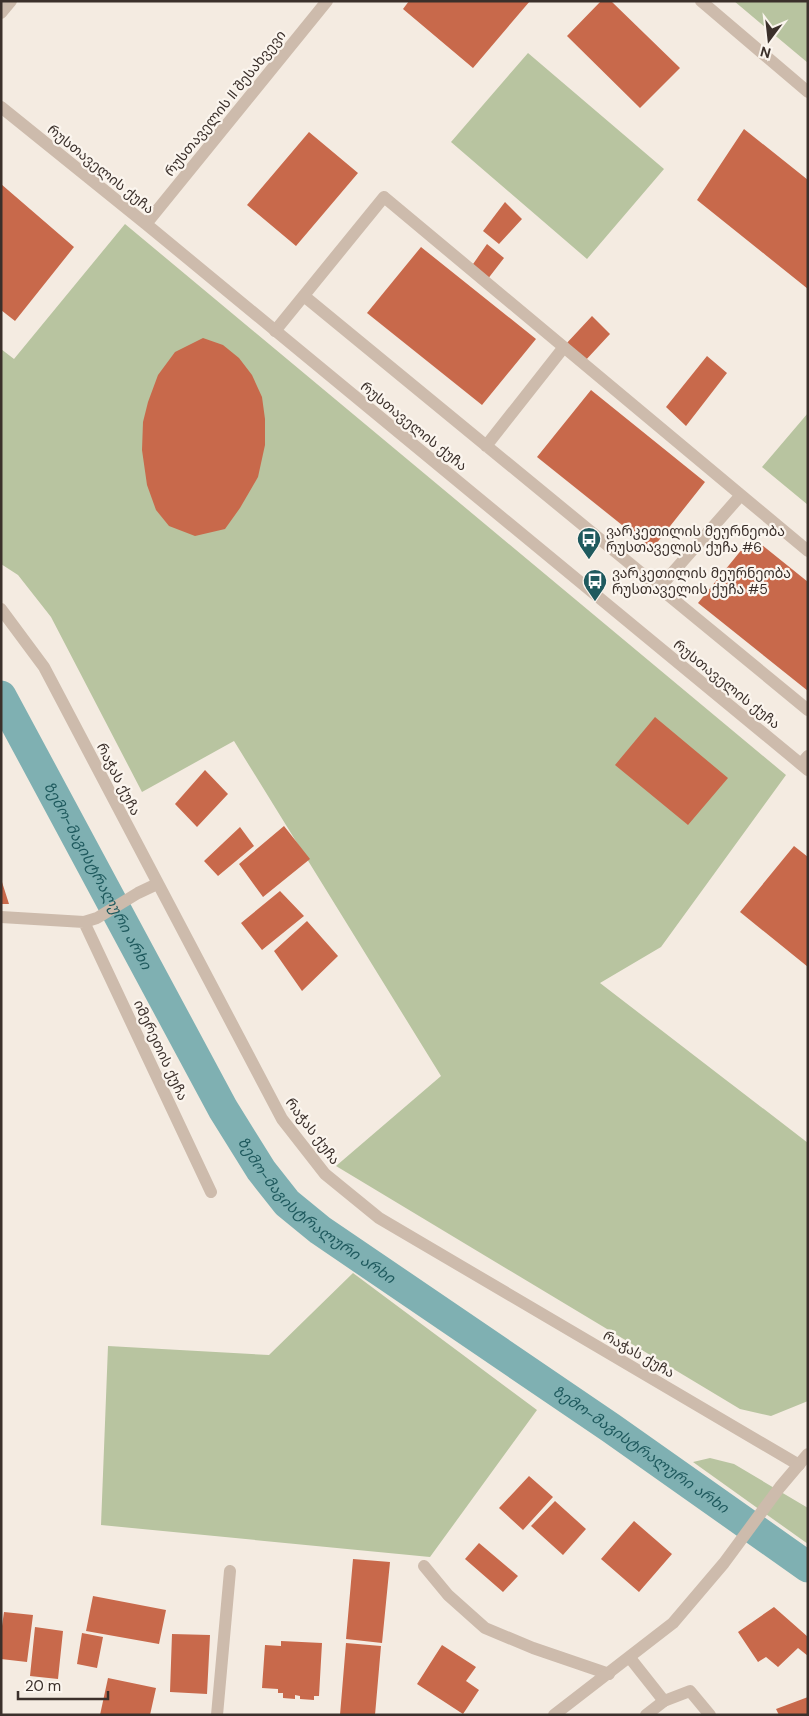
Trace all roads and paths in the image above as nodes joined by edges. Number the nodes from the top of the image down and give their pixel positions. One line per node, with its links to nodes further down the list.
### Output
1 (11, 1): 4 (street)
2 (327, 1): 7 (street, რუსთაველის II შესახვევი)
3 (701, 1): 5 (street)
4 (1, 13)
5 (808, 92)
6 (1, 107): 7 (street, რუსთაველის ქუჩა)
7 (146, 224): 9 (street, რუსთაველის ქუჩა)
8 (304, 296): 9 (street); 10 (street); 11 (street)
9 (275, 331): 17 (street, რუსთაველის ქუჩა)
10 (564, 347): 11 (street); 12 (street)
11 (486, 446): 14 (street)
12 (741, 495): 13 (street); 14 (street)
13 (808, 551)
14 (659, 588): 16 (street)
15 (1, 609): 18 (street, რაჭას ქუჩა)
16 (808, 710)
17 (805, 763)
18 (157, 884): 20 (street); 23 (street, რაჭას ქუჩა)
19 (1, 917): 20 (street)
20 (84, 922): 21 (street, იმერეთის ქუჩა)
21 (211, 1192)
22 (808, 1454): 23 (street)
23 (803, 1469): 26 (street)
24 (424, 1566): 27 (street)
25 (230, 1571): 29 (street)
26 (630, 1658): 27 (street); 28 (street)
27 (609, 1674): 30 (street)
28 (664, 1701): 31 (street); 32 (street)
29 (217, 1715)
30 (554, 1715)
31 (646, 1715)
32 (710, 1715)

